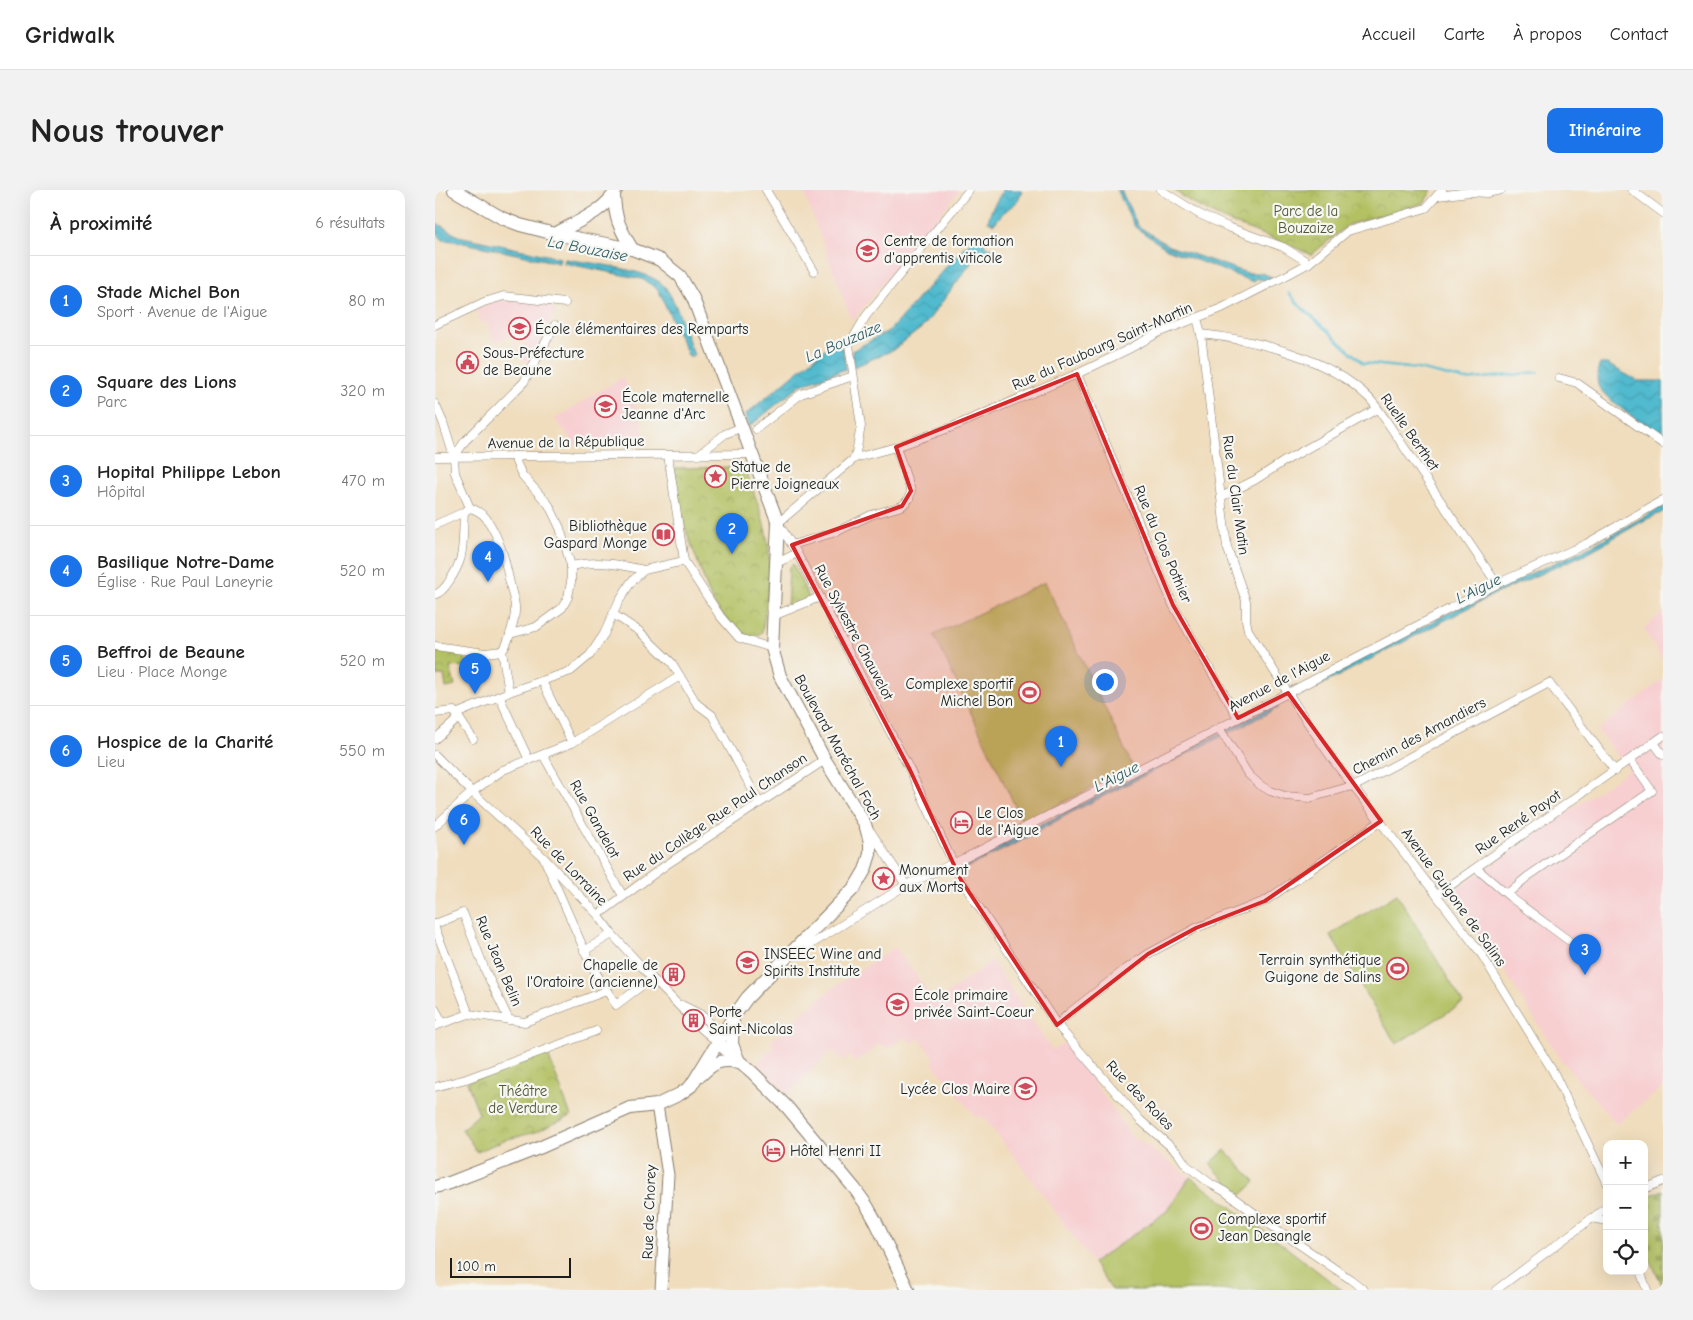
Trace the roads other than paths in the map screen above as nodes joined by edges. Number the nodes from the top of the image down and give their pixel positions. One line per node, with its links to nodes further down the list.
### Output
1 (454, 190): 10 (main road, Boulevard Maréchal Foch)
2 (767, 190): 13 (street)
3 (969, 190): 20 (street)
4 (1161, 190): 12 (street)
5 (1501, 190): 8 (street)
6 (1633, 190): 9 (street)
7 (615, 193): 10 (main road); 11 (main road)
8 (1440, 193): 12 (street, Rue du Faubourg Saint-Martin)
9 (1663, 213)
10 (555, 234): 11 (main road, Boulevard Maréchal Foch)
11 (632, 249): 24 (main road, Boulevard Maréchal Foch)
12 (1309, 263): 15 (street, Rue du Faubourg Saint-Martin)
13 (814, 272)
14 (565, 302): 16 (street)
15 (1197, 318): 18 (street, Rue du Clair Matin); 19 (street, Rue du Faubourg Saint-Martin)
16 (435, 325)
17 (555, 325): 31 (street)
18 (1201, 334): 23 (street, Ruelle Berthet); 35 (street, Rue du Clair Matin)
19 (1077, 374): 27 (street, Rue du Faubourg Saint-Martin); 62 (street, Rue du Clos Pothier)
20 (853, 376): 25 (street); 34 (street)
21 (1559, 378): 26 (street)
22 (435, 404): 31 (street)
23 (1377, 409): 35 (street); 46 (street, Ruelle Berthet)
24 (741, 428): 29 (main road, Boulevard Maréchal Foch); 30 (street)
25 (756, 429)
26 (1663, 444)
27 (896, 446): 34 (street, Rue du Faubourg Saint-Martin); 40 (street)
28 (668, 454): 30 (street, Avenue de la République); 32 (street, Avenue de la République); 42 (street)
29 (752, 454): 30 (street, Avenue de la République); 38 (main road, Boulevard Maréchal Foch)
30 (698, 455)
31 (454, 456): 32 (street, Avenue de la République); 33 (street, Avenue de la République); 37 (street)
32 (515, 456): 44 (street)
33 (435, 457)
34 (855, 458): 38 (street, Rue du Faubourg Saint-Martin)
35 (1221, 496): 59 (street, Rue du Clair Matin)
36 (1663, 500): 46 (street, Avenue de l'Aigue)
37 (467, 510): 39 (street); 47 (street); 51 (street)
38 (778, 523): 40 (street, Rue Sylvestre Chauvelot); 43 (main road, Boulevard Maréchal Foch)
39 (435, 525)
40 (792, 545): 41 (street, Rue Sylvestre Chauvelot)
41 (797, 552): 43 (street); 48 (street, Rue Sylvestre Chauvelot)
42 (685, 561): 45 (street); 53 (street)
43 (777, 563): 50 (main road, Boulevard Maréchal Foch)
44 (571, 566): 45 (street); 51 (street)
45 (644, 570): 49 (street)
46 (1497, 584): 59 (street, Avenue de l'Aigue)
47 (435, 594)
48 (820, 598): 50 (street); 85 (street, Rue Sylvestre Chauvelot)
49 (613, 614): 55 (street); 56 (street)
50 (773, 616): 53 (main road, Boulevard Maréchal Foch)
51 (510, 634): 54 (street)
52 (435, 646): 54 (street)
53 (772, 648): 73 (main road, Boulevard Maréchal Foch)
54 (501, 651): 57 (street)
55 (680, 676): 67 (street); 78 (street)
56 (542, 681): 57 (street); 67 (street)
57 (509, 692): 58 (street)
58 (499, 696): 61 (street); 72 (street)
59 (1291, 697): 62 (street, Avenue de l'Aigue); 76 (street, Avenue Guigone de Salins)
60 (435, 713): 61 (street)
61 (458, 716): 65 (street); 66 (street)
62 (1238, 718): 63 (street, Avenue de l'Aigue)
63 (1221, 732): 76 (street, Chemin des Amandiers); 85 (street, Avenue de l'Aigue)
64 (1663, 736): 68 (street, Rue René Payot)
65 (435, 739)
66 (473, 740)
67 (572, 743): 70 (street)
68 (1654, 743): 71 (street); 74 (street, Rue René Payot)
69 (435, 755): 77 (street, Rue de Lorraine)
70 (543, 755): 72 (street); 90 (street, Rue Gandelot)
71 (1663, 755)
72 (529, 760): 77 (street)
73 (825, 760): 78 (street, Rue du Collège Rue Paul Chanson); 80 (main road, Boulevard Maréchal Foch)
74 (1631, 760): 75 (street, Rue René Payot); 88 (street)
75 (1615, 771): 76 (street, Chemin des Amandiers); 86 (street, Rue René Payot)
76 (1354, 786): 79 (street, Avenue Guigone de Salins)
77 (472, 792): 81 (street); 84 (street, Rue de Lorraine)
78 (759, 802): 90 (street, Rue du Collège Rue Paul Chanson)
79 (1381, 821): 89 (street, Avenue Guigone de Salins); 105 (street)
80 (865, 824): 82 (street); 83 (main road, Boulevard Maréchal Foch)
81 (435, 826)
82 (885, 853): 83 (street); 87 (street)
83 (870, 854): 95 (main road, Boulevard Maréchal Foch)
84 (543, 857): 91 (street, Rue de Lorraine); 96 (street)
85 (953, 863): 87 (street, Avenue de l'Aigue); 105 (street, Rue des Roles)
86 (1476, 868): 88 (street); 89 (street, Rue René Payot)
87 (906, 885): 95 (street, Avenue de l'Aigue)
88 (1507, 894): 94 (street)
89 (1437, 895): 113 (street, Avenue Guigone de Salins)
90 (623, 896): 91 (street, Rue du Collège Rue Paul Chanson)
91 (598, 916): 93 (street, Rue de Lorraine)
92 (435, 928): 101 (street); 103 (street, Rue Jean Belin)
93 (612, 934): 96 (street); 97 (street, Rue de Lorraine)
94 (1568, 940)
95 (794, 949): 102 (main road, Boulevard Maréchal Foch)
96 (584, 951): 98 (street)
97 (652, 978): 98 (street); 99 (street, Rue de Lorraine)
98 (606, 991): 103 (street)
99 (676, 1003): 107 (street, Rue de Lorraine); 107 (street, Rue de Lorraine)
100 (435, 1009): 104 (street)
101 (469, 1014): 103 (street); 104 (street)
102 (734, 1016): 107 (main road, Boulevard Maréchal Foch); 108 (main road)
103 (509, 1020)
104 (439, 1024)
105 (1057, 1025): 123 (street, Rue des Roles)
106 (596, 1031): 111 (street)
107 (720, 1038): 108 (main road); 109 (main road); 110 (main road, Boulevard Maréchal Foch)
108 (732, 1044): 109 (main road)
109 (739, 1062): 110 (main road); 122 (main road)
110 (691, 1086): 112 (main road)
111 (435, 1087)
112 (657, 1105): 115 (main road); 121 (street, Rue de Chorey)
113 (1603, 1176)
114 (1663, 1181): 116 (street)
115 (435, 1186)
116 (1648, 1187)
117 (1603, 1210): 118 (street)
118 (1591, 1218): 119 (street); 124 (street)
119 (1603, 1220)
120 (1641, 1275): 125 (street)
121 (661, 1290)
122 (908, 1290)
123 (1364, 1290)
124 (1496, 1290)
125 (1647, 1290)

